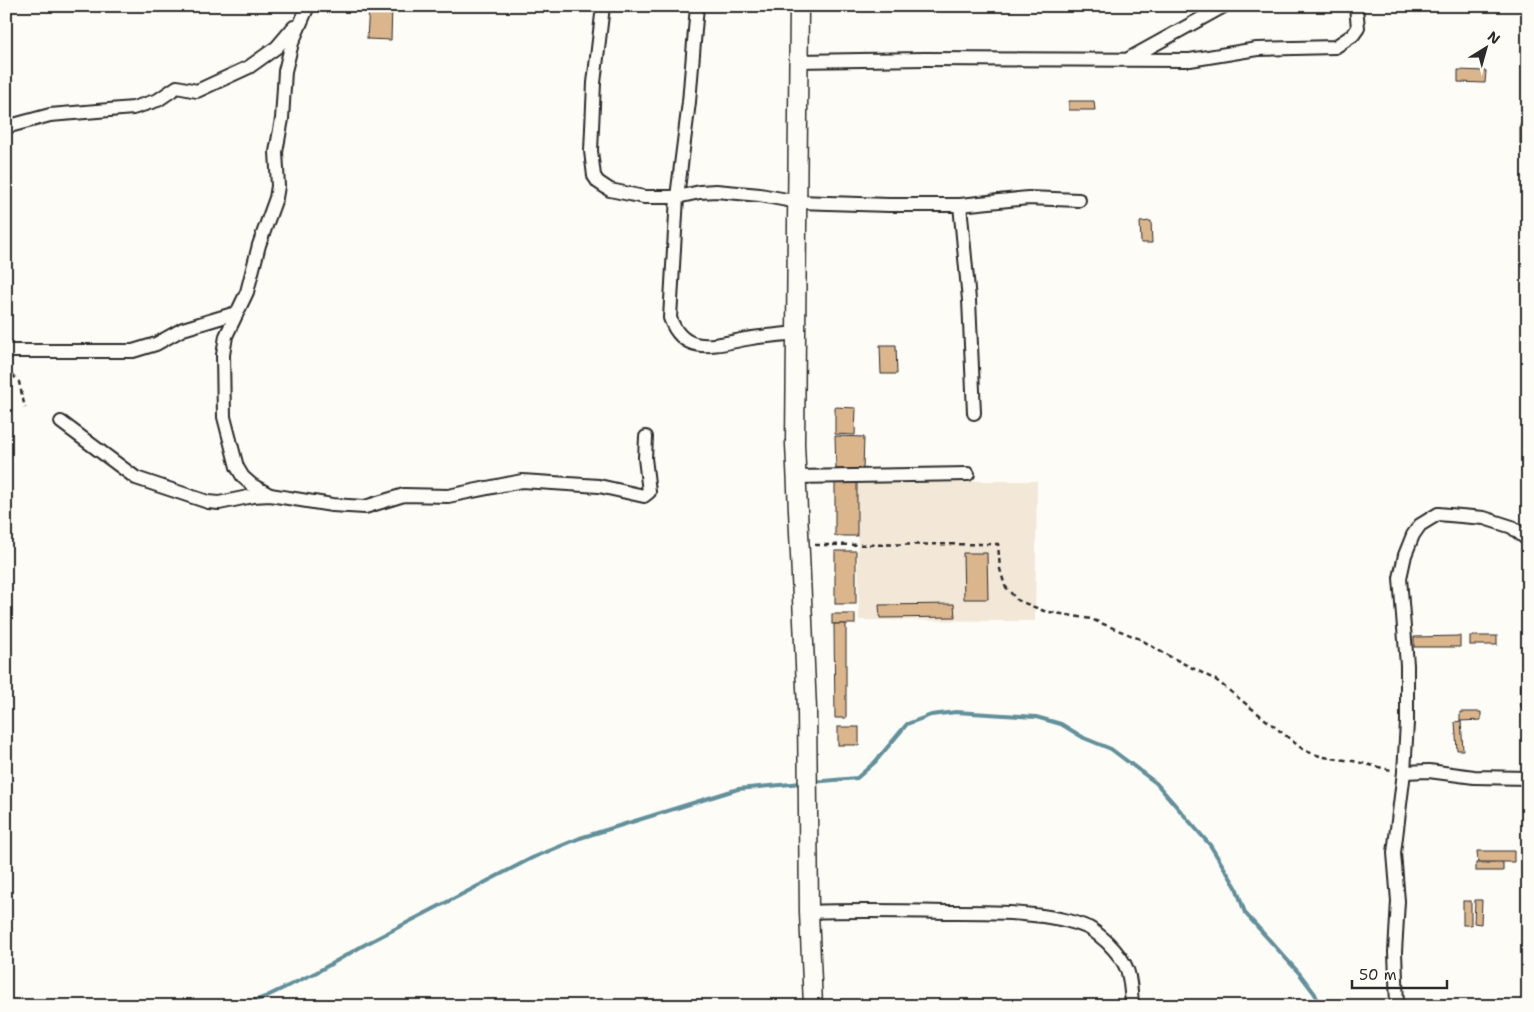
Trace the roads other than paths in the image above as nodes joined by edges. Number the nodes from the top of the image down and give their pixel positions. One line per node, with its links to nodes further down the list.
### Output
1 (603, 6): 10 (street)
2 (697, 6): 10 (street)
3 (799, 6): 8 (main road)
4 (1224, 6): 7 (street)
5 (1356, 6): 7 (street)
6 (305, 12): 9 (street); 14 (street)
7 (1130, 58): 8 (street)
8 (798, 62): 12 (main road)
9 (6, 127)
10 (677, 197): 12 (street); 15 (street)
11 (1079, 200): 13 (street)
12 (798, 202): 13 (street); 15 (main road)
13 (960, 205): 17 (street)
14 (236, 312): 16 (street); 22 (street)
15 (796, 333): 21 (main road)
16 (6, 352)
17 (974, 413)
18 (61, 422): 22 (street)
19 (646, 437): 22 (street)
20 (968, 474): 21 (street)
21 (796, 478): 28 (main road)
22 (270, 495)
23 (1528, 540): 26 (street)
24 (1528, 687): 25 (street)
25 (1528, 704)
26 (1404, 772): 27 (street); 31 (street)
27 (1528, 778)
28 (809, 912): 29 (main road); 30 (street)
29 (813, 1006)
30 (1132, 1006)
31 (1397, 1006)

